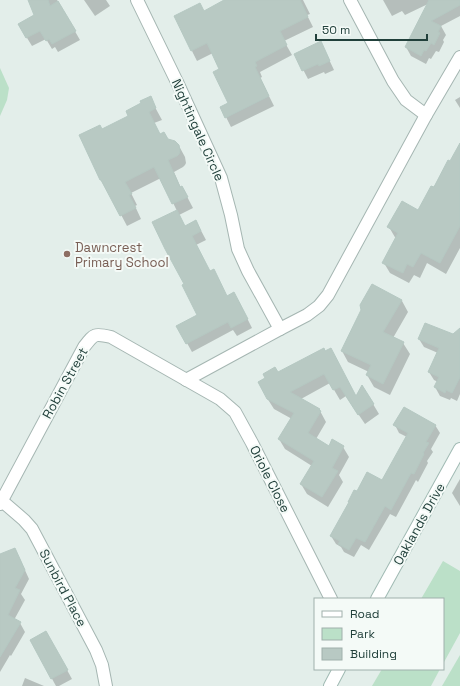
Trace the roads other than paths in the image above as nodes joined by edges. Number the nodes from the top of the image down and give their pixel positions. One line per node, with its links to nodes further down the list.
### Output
1 (137, 0): 5 (street, Nightingale Circle)
2 (350, 0): 4 (street)
3 (460, 57): 4 (street)
4 (426, 115): 5 (street)
5 (280, 329): 6 (street)
6 (186, 380): 8 (street, Robin Street); 9 (street, Oriole Close)
7 (460, 449): 10 (street, Oaklands Drive)
8 (1, 502): 12 (street, Sunbird Place)
9 (330, 598)
10 (378, 598)
11 (338, 670): 13 (street)
12 (106, 686)
13 (330, 686)

